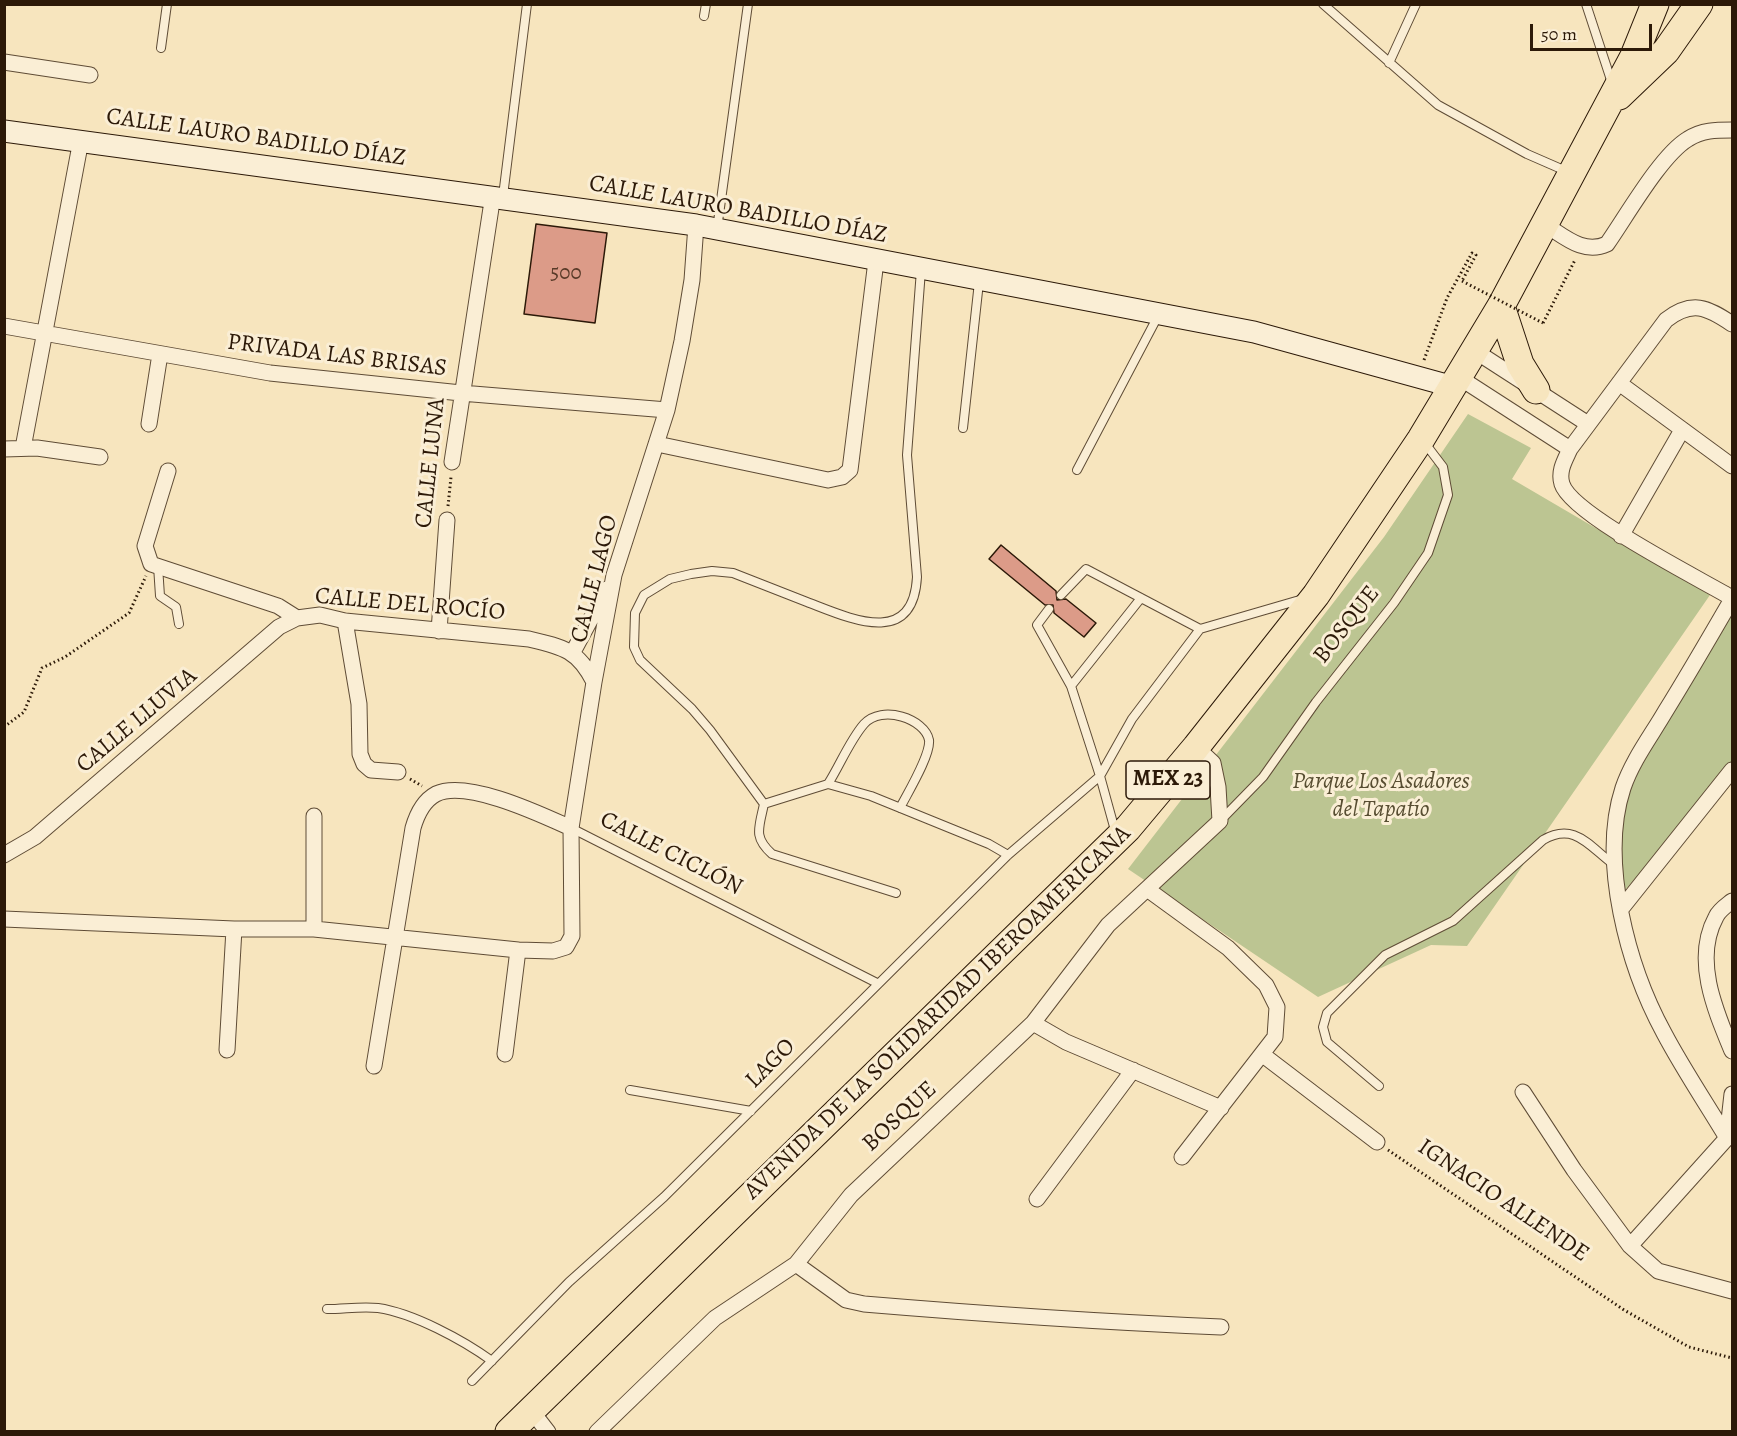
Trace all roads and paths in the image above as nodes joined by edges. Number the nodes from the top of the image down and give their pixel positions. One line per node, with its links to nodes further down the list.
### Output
1 (167, 4): 11 (lane)
2 (527, 4): 20 (lane)
3 (706, 4): 10 (lane)
4 (748, 4): 22 (lane)
5 (1323, 4): 13 (lane)
6 (1416, 4): 13 (lane)
7 (1586, 4): 15 (lane)
8 (1655, 4): 15 (highway, AVENIDA DE LA SOLIDARIDAD IBEROAMERICANA / MEX 23)
9 (1699, 4): 15 (highway)
10 (704, 16)
11 (161, 48)
12 (4, 62): 14 (street)
13 (1389, 63): 19 (lane)
14 (90, 75)
15 (1612, 98): 19 (highway, AVENIDA DE LA SOLIDARIDAD IBEROAMERICANA / MEX 23)
16 (1732, 130): 21 (street)
17 (4, 131): 18 (street, CALLE LAURO BADILLO DÍAZ)
18 (81, 141): 20 (street, CALLE LAURO BADILLO DÍAZ); 31 (street)
19 (1571, 172): 21 (highway, AVENIDA DE LA SOLIDARIDAD IBEROAMERICANA / MEX 23)
20 (498, 196): 22 (street, CALLE LAURO BADILLO DÍAZ); 38 (street, CALLE LUNA)
21 (1544, 224): 27 (highway, AVENIDA DE LA SOLIDARIDAD IBEROAMERICANA / MEX 23)
22 (706, 227): 23 (street, CALLE LAURO BADILLO DÍAZ); 39 (street, CALLE LAGO)
23 (876, 261): 24 (street, CALLE LAURO BADILLO DÍAZ); 45 (street)
24 (921, 269): 26 (street, CALLE LAURO BADILLO DÍAZ); 78 (lane)
25 (1568, 272): 34 (path, bridge)
26 (979, 281): 28 (street, CALLE LAURO BADILLO DÍAZ); 42 (lane)
27 (1501, 306): 32 (highway, AVENIDA DE LA SOLIDARIDAD IBEROAMERICANA / MEX 23); 37 (highway)
28 (1159, 314): 34 (street, CALLE LAURO BADILLO DÍAZ); 52 (lane)
29 (1732, 324): 36 (street)
30 (4, 326): 31 (street, PRIVADA LAS BRISAS)
31 (45, 332): 33 (street, PRIVADA LAS BRISAS); 46 (street)
32 (1476, 351): 35 (highway, AVENIDA DE LA SOLIDARIDAD IBEROAMERICANA / MEX 23); 37 (street)
33 (160, 354): 38 (street, PRIVADA LAS BRISAS); 40 (street)
34 (1419, 376): 35 (street, CALLE LAURO BADILLO DÍAZ)
35 (1457, 382): 44 (highway, AVENIDA DE LA SOLIDARIDAD IBEROAMERICANA / MEX 23); 48 (street)
36 (1619, 383): 41 (street); 43 (street)
37 (1536, 390): 41 (street)
38 (461, 393): 39 (street, PRIVADA LAS BRISAS); 50 (street, CALLE LUNA)
39 (666, 410): 45 (street, CALLE LAGO)
40 (149, 424)
41 (1588, 424): 48 (street)
42 (963, 428)
43 (1683, 430): 51 (street); 55 (street)
44 (1421, 439): 59 (highway, AVENIDA DE LA SOLIDARIDAD IBEROAMERICANA / MEX 23); 81 (lane, BOSQUE)
45 (657, 444): 57 (street, CALLE LAGO)
46 (23, 448): 47 (street); 49 (street)
47 (4, 449)
48 (1570, 449): 55 (street)
49 (100, 457)
50 (452, 462): 54 (path, CALLE LUNA)
51 (1732, 466)
52 (1077, 470)
53 (168, 471): 56 (street)
54 (447, 520): 67 (street, CALLE LUNA)
55 (1621, 536): 61 (street)
56 (153, 561): 63 (street, CALLE DEL ROCÍO); 65 (lane); 71 (path)
57 (614, 575): 68 (street); 69 (street, CALLE LAGO)
58 (1061, 595): 60 (lane)
59 (1316, 595): 66 (lane); 72 (highway, AVENIDA DE LA SOLIDARIDAD IBEROAMERICANA / MEX 23)
60 (1141, 598): 66 (lane); 70 (lane)
61 (1732, 599): 86 (street)
62 (1049, 609): 70 (lane)
63 (297, 618): 64 (street, CALLE DEL ROCÍO); 84 (street, CALLE LLUVIA)
64 (345, 621): 67 (street, CALLE DEL ROCÍO); 74 (street)
65 (179, 624)
66 (1200, 629): 75 (lane)
67 (439, 631): 68 (street, CALLE DEL ROCÍO)
68 (573, 652): 69 (street)
69 (594, 682): 82 (street, CALLE LAGO)
70 (1071, 686): 75 (lane)
71 (4, 727)
72 (1196, 747): 81 (street); 83 (highway, AVENIDA DE LA SOLIDARIDAD IBEROAMERICANA / MEX 23)
73 (1732, 770): 90 (street)
74 (398, 772): 77 (path)
75 (1100, 776): 83 (lane); 85 (lane, LAGO)
76 (828, 783): 78 (lane); 79 (lane); 79 (lane)
77 (437, 794): 82 (street, CALLE CICLÓN); 94 (street)
78 (764, 804): 88 (lane)
79 (900, 808): 85 (lane)
80 (314, 816): 93 (street)
81 (1220, 821): 87 (street, BOSQUE)
82 (571, 828): 95 (street, CALLE LAGO); 96 (lane, CALLE CICLÓN)
83 (1117, 838): 122 (highway, AVENIDA DE LA SOLIDARIDAD IBEROAMERICANA / MEX 23)
84 (4, 855)
85 (1008, 855): 96 (lane, LAGO)
86 (1613, 864): 90 (street); 104 (lane)
87 (1147, 889): 97 (street, BOSQUE); 101 (street)
88 (896, 893)
89 (1732, 901): 99 (street)
90 (1621, 909): 110 (street)
91 (4, 919): 92 (street)
92 (234, 929): 93 (street); 98 (street)
93 (314, 929): 94 (street)
94 (394, 938): 95 (street); 102 (street)
95 (518, 950): 100 (street)
96 (877, 983): 109 (lane, LAGO)
97 (1033, 1023): 103 (street); 115 (street, BOSQUE)
98 (227, 1050)
99 (1732, 1051)
100 (505, 1054)
101 (1263, 1054): 108 (street); 111 (street)
102 (374, 1066)
103 (1133, 1070): 108 (street); 113 (street)
104 (1379, 1086)
105 (630, 1090): 109 (lane)
106 (1523, 1092): 114 (street)
107 (1732, 1094): 110 (street)
108 (1221, 1108): 112 (street)
109 (751, 1111): 120 (lane, LAGO)
110 (1730, 1139): 114 (street)
111 (1377, 1142): 119 (path, IGNACIO ALLENDE)
112 (1182, 1157)
113 (1037, 1199)
114 (1630, 1246): 116 (street)
115 (796, 1264): 118 (street); 124 (street, BOSQUE)
116 (1732, 1291)
117 (327, 1309): 120 (lane)
118 (1221, 1327)
119 (1732, 1358)
120 (492, 1360): 121 (lane, LAGO)
121 (472, 1381)
122 (517, 1424): 123 (street)
123 (548, 1431)
124 (597, 1431)

